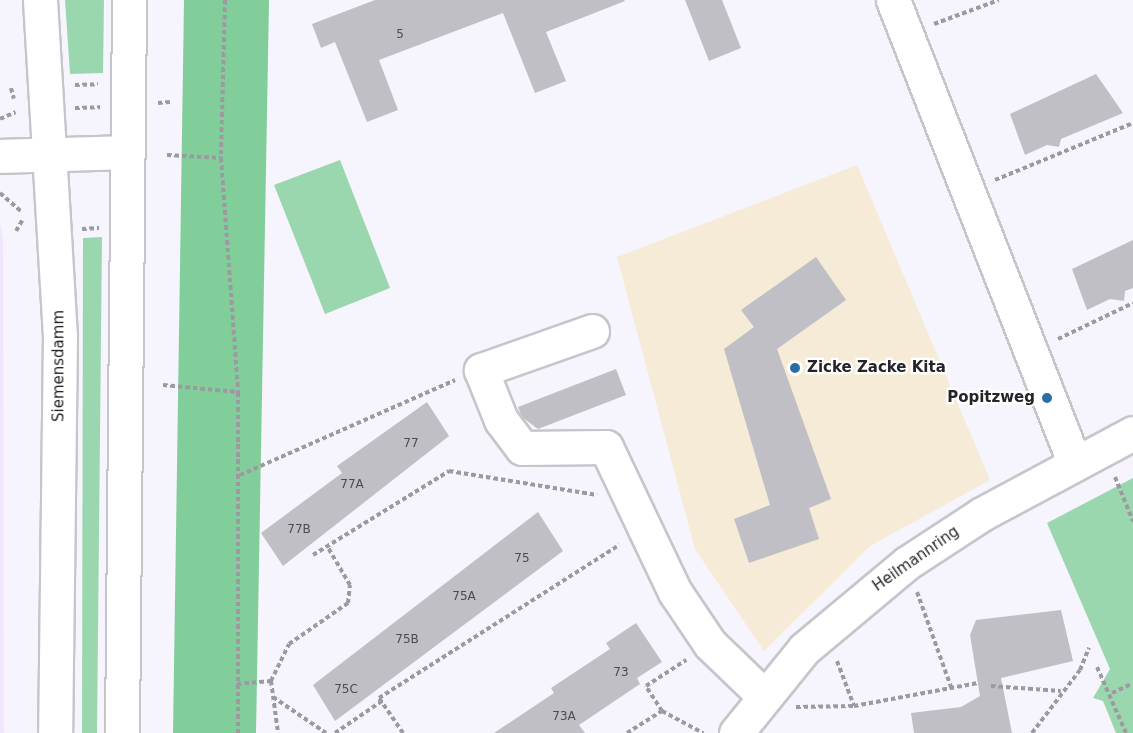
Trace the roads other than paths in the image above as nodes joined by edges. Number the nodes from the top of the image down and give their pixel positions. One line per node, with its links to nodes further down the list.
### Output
1 (40, 0): 4 (main road, Siemensdamm)
2 (129, 0): 5 (main road)
3 (893, 0): 9 (main road)
4 (51, 152): 5 (main road); 6 (main road); 11 (main road, Siemensdamm)
5 (128, 152): 12 (main road)
6 (0, 156)
7 (592, 331): 10 (main road)
8 (1133, 433): 9 (main road, Heilmannring)
9 (1075, 464): 10 (main road, Heilmannring)
10 (764, 696): 13 (main road, Heilmannring)
11 (55, 733)
12 (122, 733)
13 (736, 733)

